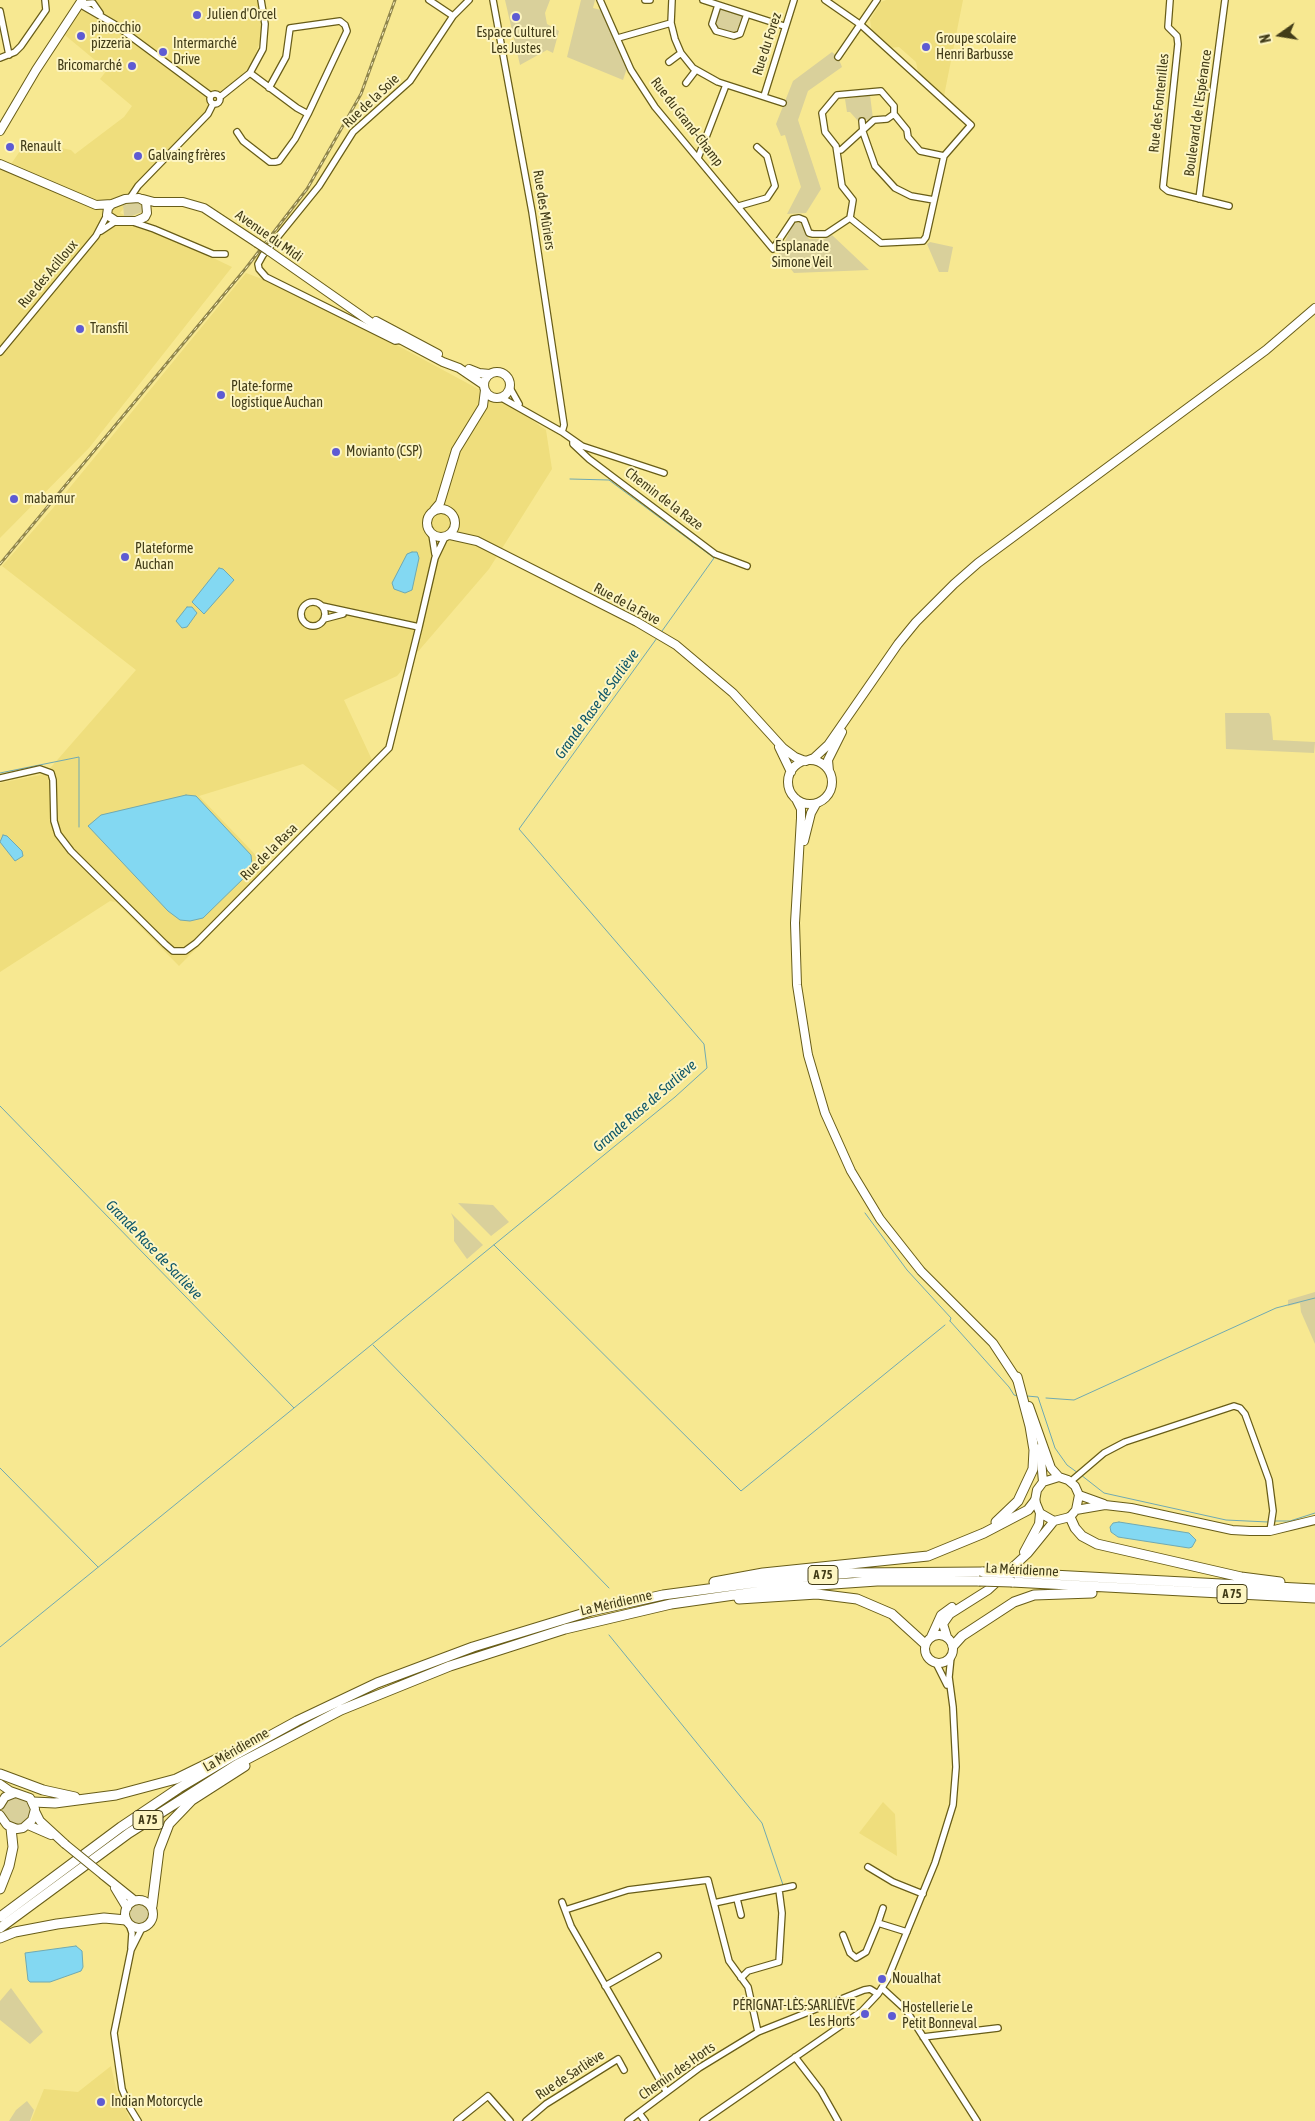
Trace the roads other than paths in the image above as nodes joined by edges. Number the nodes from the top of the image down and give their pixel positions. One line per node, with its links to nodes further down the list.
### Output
1 (45, 0): 27 (street)
2 (261, 0): 32 (street)
3 (429, 0): 21 (street)
4 (469, 0): 21 (street, Rue de la Soie)
5 (493, 0): 81 (street, Rue des Mûriers)
6 (600, 0): 25 (street, Rue du Grand-Champ)
7 (645, 0): 8 (street)
8 (650, 0)
9 (672, 0): 22 (street)
10 (703, 0): 17 (street)
11 (794, 0): 23 (street, Rue du Forez)
12 (826, 0): 24 (street)
13 (877, 0): 24 (street)
14 (1170, 0): 55 (street, Rue des Fontenilles)
15 (1225, 0): 55 (street, Boulevard de l'Espérance)
16 (85, 2): 20 (street); 20 (street); 44 (main road)
17 (718, 5): 19 (street); 19 (street)
18 (0, 11): 27 (street)
19 (747, 14): 23 (street)
20 (101, 15): 36 (street)
21 (453, 16): 72 (street, Rue de la Soie)
22 (671, 23): 25 (street); 26 (street)
23 (784, 26): 37 (street, Rue du Forez)
24 (861, 26): 28 (street); 49 (street)
25 (618, 38): 50 (street, Rue du Grand-Champ)
26 (682, 53): 30 (street); 31 (street)
27 (9, 55): 29 (street)
28 (838, 57)
29 (0, 58)
30 (669, 62)
31 (696, 70): 33 (street); 34 (street)
32 (250, 73): 35 (street); 38 (street)
33 (686, 84)
34 (726, 85): 37 (street); 50 (street)
35 (269, 88): 41 (street); 41 (street)
36 (211, 96): 38 (street); 40 (street)
37 (764, 96): 39 (street)
38 (220, 97): 40 (street)
39 (783, 103)
40 (213, 104): 52 (street)
41 (308, 114): 45 (street)
42 (894, 114): 46 (street); 48 (street); 49 (street)
43 (862, 121): 46 (street)
44 (0, 131)
45 (237, 132)
46 (863, 132): 48 (street); 56 (street)
47 (758, 146): 60 (street)
48 (836, 150): 64 (street)
49 (944, 156): 56 (street)
50 (698, 158): 60 (street, Rue du Grand-Champ)
51 (0, 164): 59 (main road)
52 (142, 183): 53 (street); 54 (street)
53 (130, 198): 54 (main road, Avenue du Midi); 58 (main road)
54 (144, 199): 57 (main road, Avenue du Midi); 62 (main road)
55 (1199, 199): 61 (street)
56 (934, 200): 64 (street)
57 (169, 202): 62 (main road); 70 (main road, Avenue du Midi, bridge)
58 (112, 204): 59 (main road); 63 (main road)
59 (96, 205): 63 (main road)
60 (739, 206): 64 (street, Rue du Grand-Champ)
61 (1229, 206)
62 (146, 214): 66 (main road); 67 (street)
63 (107, 216): 65 (main road); 68 (street, Rue des Acilloux)
64 (850, 218)
65 (116, 221): 66 (main road); 68 (street, Rue des Acilloux)
66 (131, 222): 67 (street)
67 (154, 228): 69 (street)
68 (96, 236): 73 (street, Rue des Acilloux)
69 (226, 254)
70 (350, 307): 72 (main road, Avenue du Midi); 74 (main road, Avenue du Midi)
71 (1315, 308): 98 (main road)
72 (400, 340): 74 (street); 76 (main road, Avenue du Midi)
73 (0, 352)
74 (438, 354): 75 (main road, Avenue du Midi)
75 (490, 374): 76 (main road); 77 (main road)
76 (485, 387): 78 (main road); 80 (main road)
77 (510, 388): 78 (main road); 79 (street)
78 (499, 397): 79 (street); 80 (main road)
79 (523, 410): 81 (street)
80 (473, 422): 84 (main road)
81 (562, 432): 82 (street)
82 (573, 441): 83 (street); 92 (street, Chemin de la Raze)
83 (664, 473)
84 (446, 481): 85 (main road); 86 (main road)
85 (434, 510): 86 (main road); 88 (main road)
86 (448, 510): 87 (main road)
87 (456, 524): 89 (main road); 90 (main road, Rue de la Fave)
88 (432, 535): 89 (main road); 91 (street)
89 (448, 536): 90 (main road, Rue de la Fave); 91 (street)
90 (477, 542): 97 (main road, Rue de la Fave)
91 (435, 558): 96 (street)
92 (747, 566)
93 (322, 606): 94 (street); 95 (street); 95 (street)
94 (350, 613): 95 (street); 96 (street)
95 (324, 619)
96 (419, 627): 102 (street, Rue de la Rasa)
97 (750, 710): 99 (main road, Rue de la Fave); 101 (main road, Rue de la Fave)
98 (850, 714): 99 (main road); 100 (main road)
99 (806, 761): 100 (main road); 101 (main road)
100 (829, 771): 104 (main road)
101 (791, 772): 103 (main road)
102 (0, 778)
103 (796, 799): 104 (main road); 105 (main road)
104 (816, 804): 105 (main road)
105 (799, 873): 106 (main road)
106 (1017, 1378): 107 (main road); 119 (highway)
107 (1039, 1437): 108 (main road); 109 (main road)
108 (1059, 1477): 109 (main road); 110 (main road)
109 (1043, 1482): 112 (main road)
110 (1070, 1482): 111 (main road); 118 (street)
111 (1079, 1495): 113 (main road); 115 (main road)
112 (1035, 1500): 114 (main road); 119 (highway)
113 (1105, 1505): 115 (main road); 118 (main road)
114 (1040, 1513): 117 (main road); 128 (main road)
115 (1073, 1513): 117 (main road); 121 (highway)
116 (1315, 1520): 118 (main road)
117 (1054, 1521): 127 (main road)
118 (1271, 1524)
119 (946, 1550): 124 (highway)
120 (1014, 1578): 122 (highway, La Méridienne / A 75); 123 (highway, La Méridienne / A 75); 124 (highway, La Méridienne / A 75, bridge); 126 (highway, La Méridienne / A 75, bridge)
121 (1315, 1585)
122 (1150, 1590): 125 (highway, La Méridienne / A 75); 129 (highway)
123 (1315, 1590)
124 (663, 1595): 134 (highway, La Méridienne / A 75)
125 (1315, 1598)
126 (671, 1604): 128 (highway); 133 (highway, La Méridienne / A 75)
127 (946, 1637): 128 (main road); 129 (main road)
128 (928, 1641): 131 (main road)
129 (953, 1646): 130 (main road)
130 (951, 1657): 131 (main road); 132 (street)
131 (936, 1663): 132 (street)
132 (951, 1694): 151 (street)
133 (307, 1728): 156 (highway); 165 (highway, La Méridienne / A 75)
134 (258, 1742): 138 (highway); 149 (highway, La Méridienne / A 75)
135 (0, 1774): 138 (highway)
136 (0, 1784): 137 (main road)
137 (15, 1793): 139 (main road); 140 (main road)
138 (116, 1796): 140 (highway)
139 (1, 1800)
140 (34, 1806): 142 (main road); 144 (main road)
141 (0, 1815): 143 (main road)
142 (28, 1825): 143 (main road); 144 (main road)
143 (11, 1828): 148 (highway)
144 (65, 1844): 146 (main road, bridge)
145 (868, 1867): 151 (street)
146 (112, 1884): 153 (main road); 157 (main road)
147 (793, 1886): 150 (street)
148 (0, 1889)
149 (37, 1889): 159 (highway); 162 (highway, La Méridienne / A 75)
150 (778, 1890): 152 (street); 172 (street)
151 (923, 1894): 167 (street)
152 (737, 1899): 155 (street); 161 (street)
153 (134, 1900): 156 (main road); 157 (main road)
154 (562, 1902): 160 (street)
155 (714, 1903): 160 (street); 172 (street)
156 (152, 1906): 166 (main road)
157 (127, 1908): 163 (main road)
158 (882, 1908): 164 (street)
159 (0, 1909)
160 (565, 1910): 173 (street)
161 (740, 1915)
162 (0, 1917)
163 (128, 1922): 166 (main road); 169 (highway); 170 (street)
164 (878, 1923): 167 (street); 168 (street)
165 (0, 1928)
166 (142, 1928): 170 (street)
167 (907, 1932): 174 (street)
168 (843, 1936)
169 (0, 1938)
170 (131, 1950): 183 (street)
171 (658, 1956): 173 (street)
172 (741, 1978): 177 (street)
173 (605, 1986): 181 (street)
174 (882, 1988): 175 (street); 178 (street)
175 (878, 1994): 177 (street, Chemin des Horts); 179 (street)
176 (998, 2028): 178 (street)
177 (758, 2032): 181 (street, Chemin des Horts)
178 (923, 2037): 191 (street)
179 (794, 2057): 189 (street); 190 (street)
180 (624, 2070): 186 (street, Rue de Sarliève)
181 (666, 2091): 182 (street, Chemin des Horts)
182 (639, 2113): 187 (street, Chemin des Horts); 188 (street)
183 (138, 2121)
184 (457, 2121): 185 (street)
185 (510, 2121)
186 (526, 2121)
187 (628, 2121)
188 (645, 2121)
189 (703, 2121)
190 (838, 2121)
191 (977, 2121)

